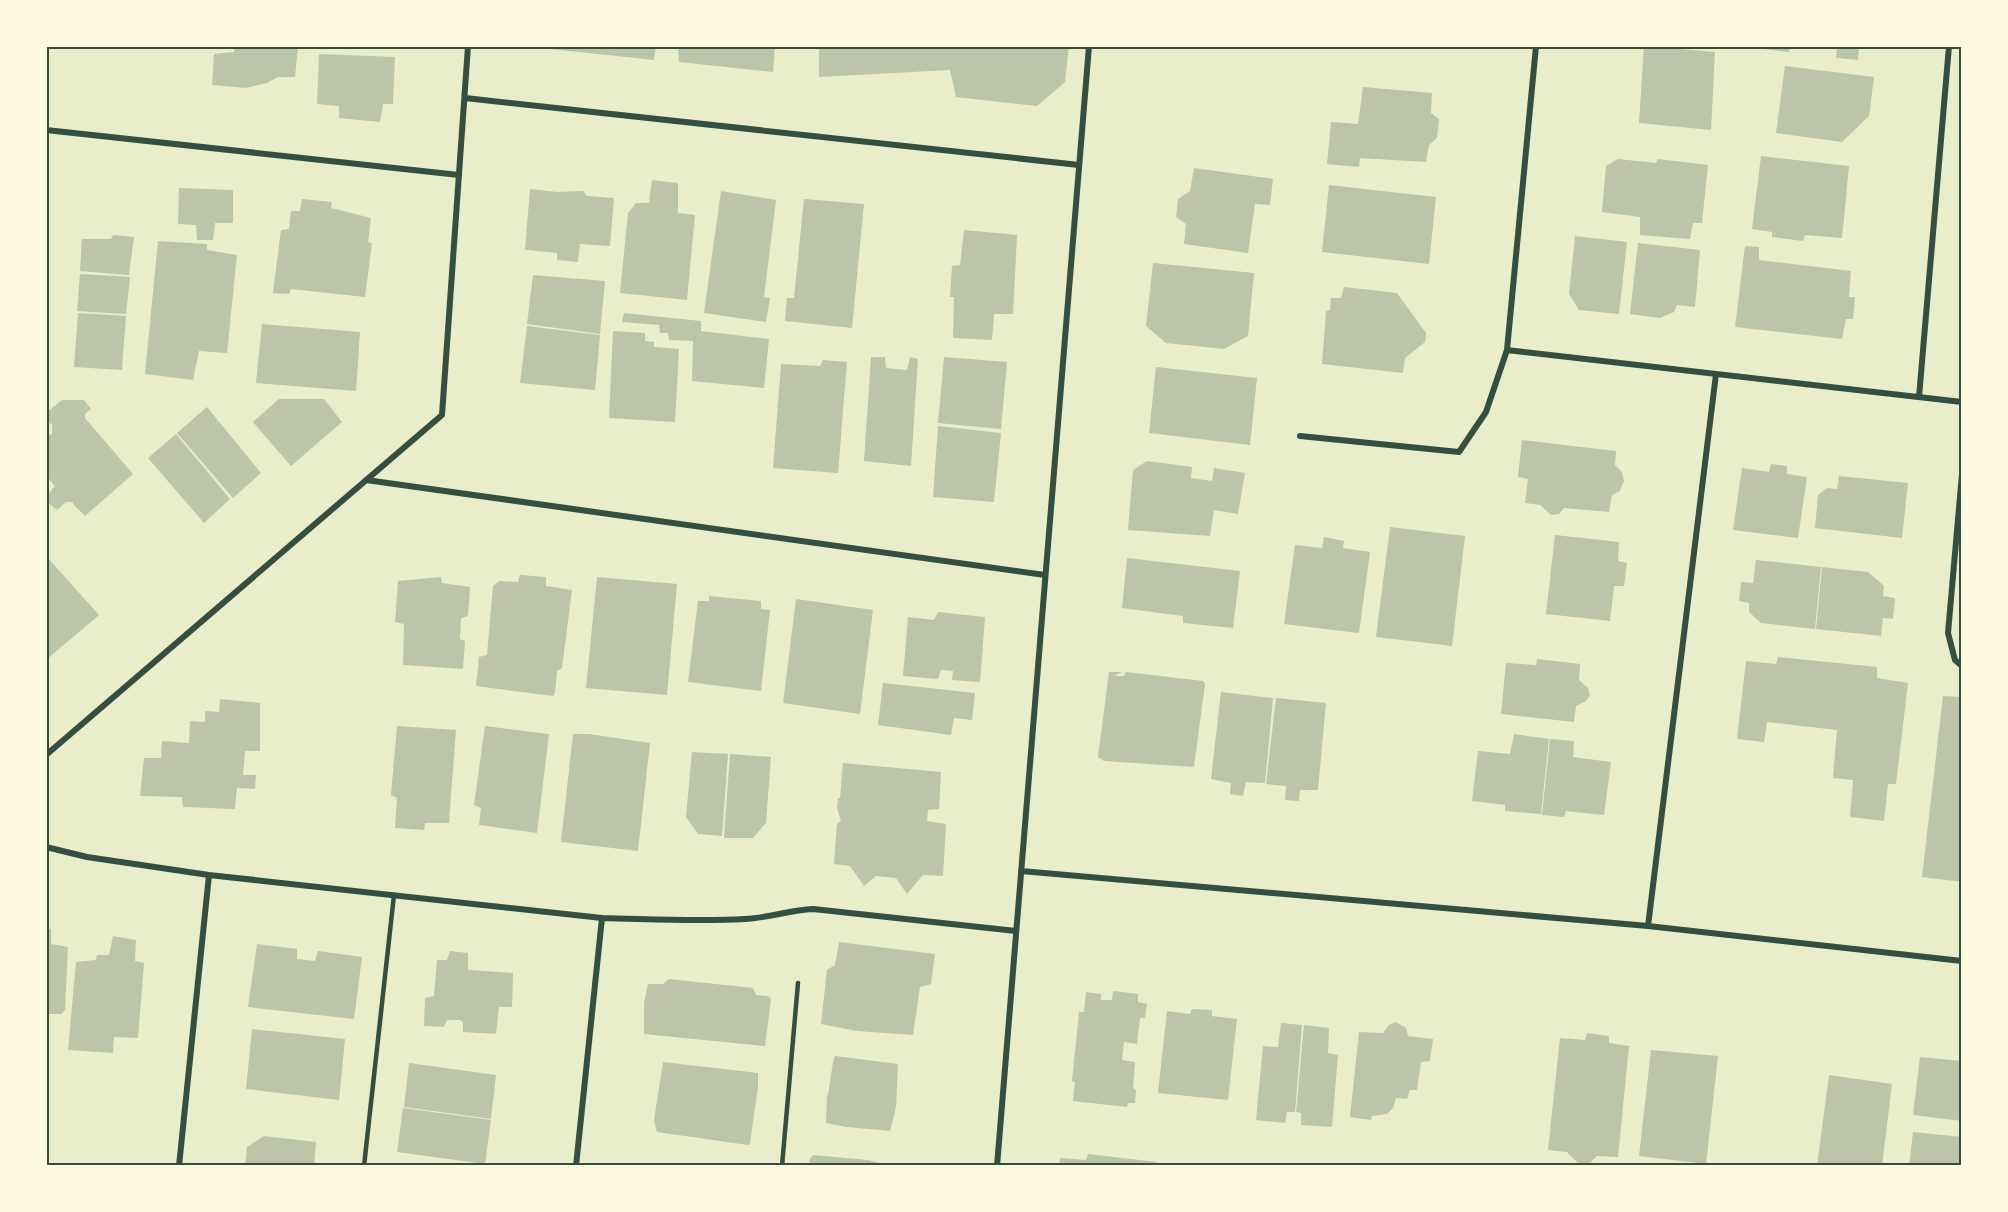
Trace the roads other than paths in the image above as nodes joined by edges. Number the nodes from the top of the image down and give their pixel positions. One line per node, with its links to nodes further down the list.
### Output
1 (468, 46): 5 (street)
2 (1089, 46): 7 (street)
3 (1536, 46): 9 (street)
4 (1949, 46): 11 (street)
5 (465, 98): 7 (street); 8 (street)
6 (46, 130): 8 (street)
7 (1079, 165): 16 (street)
8 (459, 175): 15 (street)
9 (1507, 350): 10 (street); 13 (street)
10 (1716, 374): 11 (street); 24 (street)
11 (1919, 397): 12 (street)
12 (1962, 402)
13 (1300, 436)
14 (1962, 474): 17 (street)
15 (366, 480): 16 (street); 18 (street)
16 (1045, 575): 20 (street)
17 (1962, 666)
18 (46, 755)
19 (46, 847): 21 (street)
20 (1021, 871): 24 (street); 25 (street)
21 (209, 875): 22 (street); 28 (street)
22 (394, 895): 23 (street); 29 (lane)
23 (602, 918): 25 (street); 30 (street)
24 (1648, 926): 26 (street)
25 (1016, 931): 32 (street)
26 (1962, 961)
27 (798, 983): 31 (lane)
28 (179, 1166)
29 (364, 1166)
30 (576, 1166)
31 (782, 1166)
32 (997, 1166)

